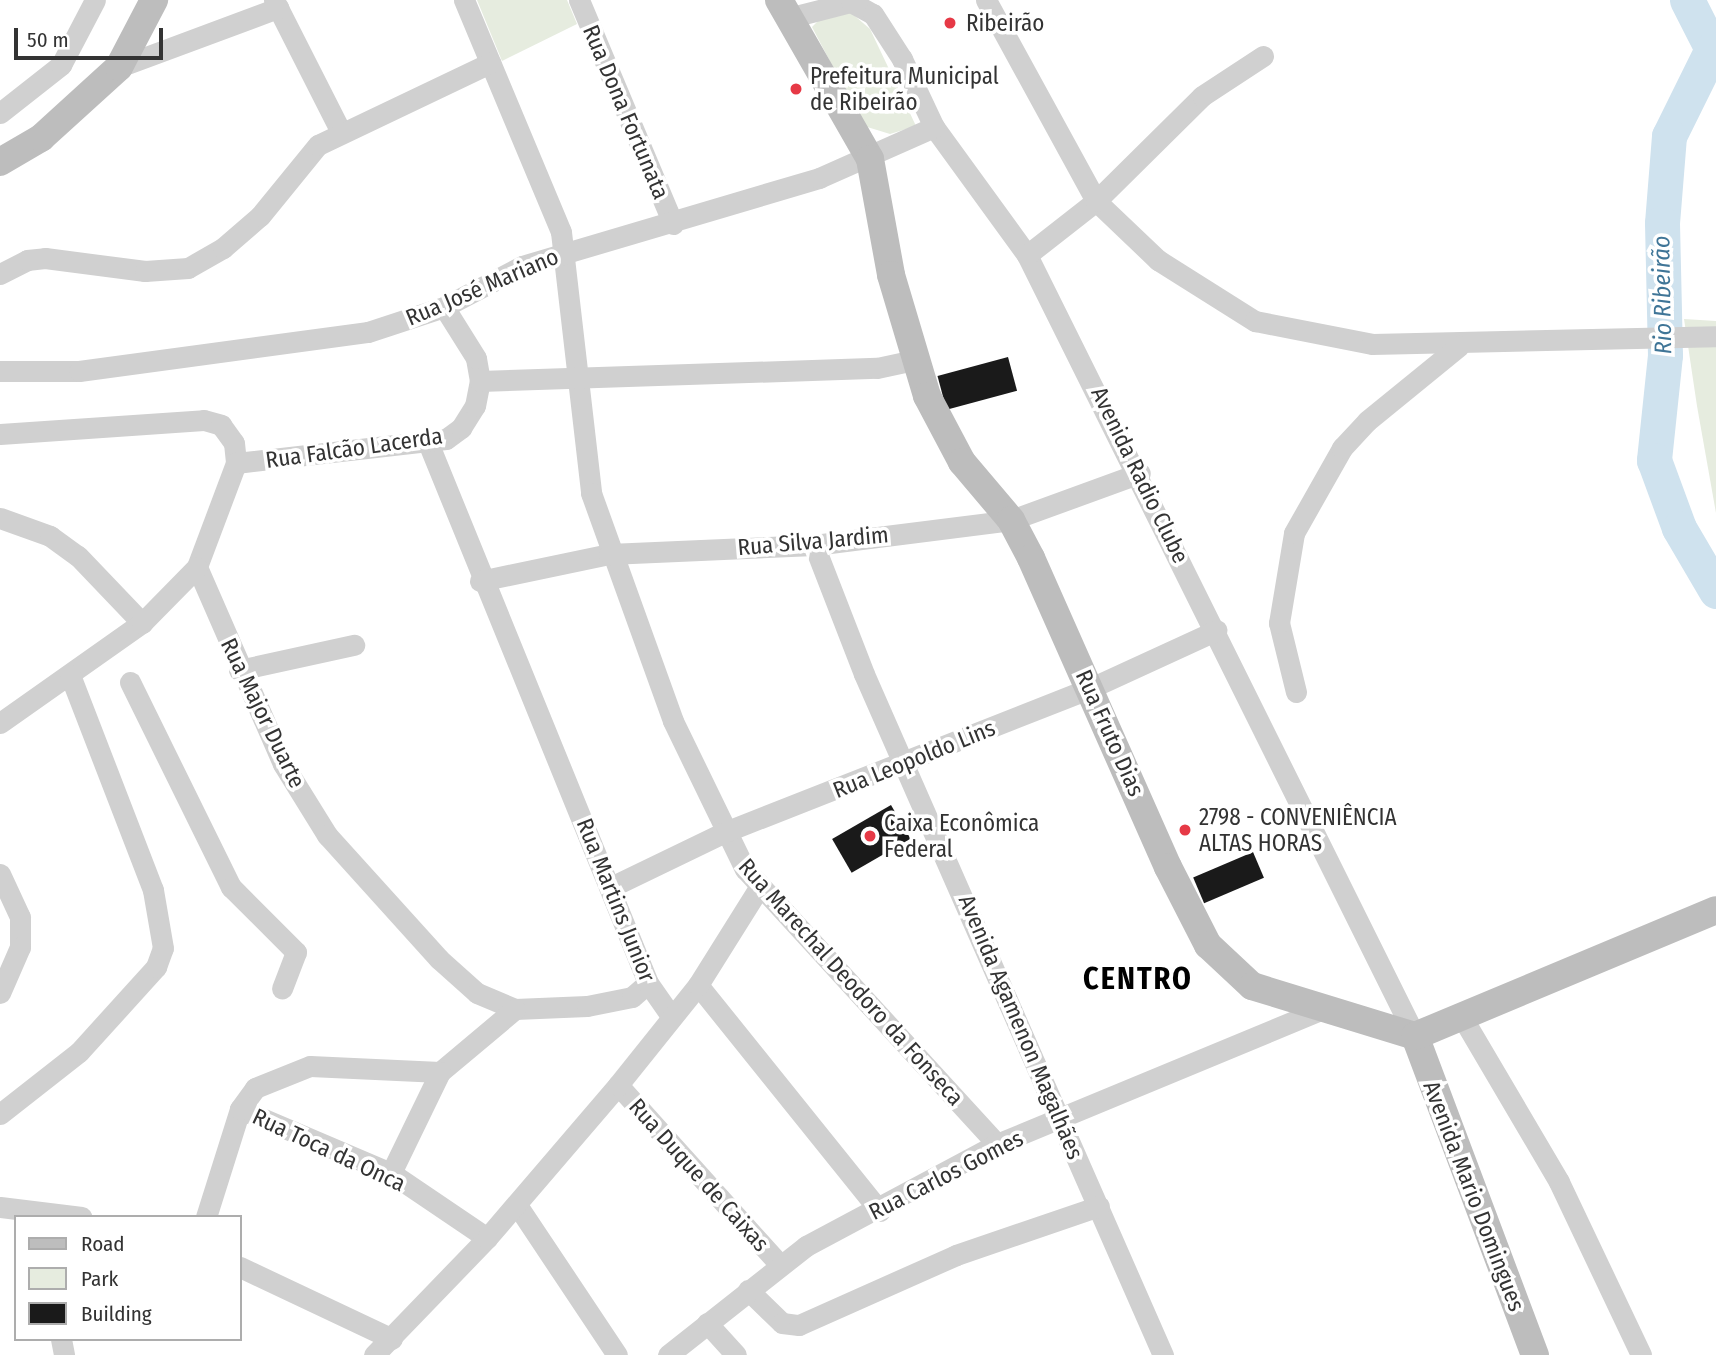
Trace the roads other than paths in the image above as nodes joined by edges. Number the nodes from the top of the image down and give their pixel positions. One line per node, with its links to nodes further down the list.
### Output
1 (95, 0): 12 (street)
2 (154, 0): 10 (street)
3 (464, 0): 9 (street, Rua Marechal Deodoro da Fonseca)
4 (579, 0): 19 (street, Rua Dona Fortunata)
5 (986, 0): 18 (street)
6 (276, 4): 10 (street); 15 (street)
7 (783, 9): 14 (street, Avenida Radio Clube); 16 (street, Rua Fruto Dias)
8 (1263, 56): 18 (street)
9 (490, 63): 15 (street); 20 (street, Rua Marechal Deodoro da Fonseca)
10 (118, 67): 17 (street)
11 (0, 92): 12 (street)
12 (23, 97): 13 (street)
13 (0, 113)
14 (934, 127): 16 (street, Rua José Mariano); 21 (street, Avenida Radio Clube)
15 (341, 132): 22 (street)
16 (870, 159): 19 (street, Rua José Mariano); 26 (street, Rua Fruto Dias)
17 (0, 162)
18 (1096, 201): 21 (street); 25 (street)
19 (673, 223): 20 (street, Rua José Mariano)
20 (561, 252): 23 (street, Rua José Mariano); 28 (street, Rua Marechal Deodoro da Fonseca)
21 (1027, 255): 33 (street, Avenida Radio Clube)
22 (0, 274)
23 (444, 307): 27 (street, Rua José Mariano); 29 (street)
24 (1716, 336): 25 (street)
25 (1459, 346): 47 (street)
26 (914, 360): 28 (street); 35 (street, Rua Fruto Dias)
27 (0, 371)
28 (579, 380): 29 (street); 37 (street, Rua Marechal Deodoro da Fonseca)
29 (480, 381): 31 (street, Rua Falcão Lacerda)
30 (0, 434): 32 (street)
31 (427, 440): 32 (street, Rua Falcão Lacerda); 39 (street, Rua Martins Junior)
32 (236, 463): 38 (street)
33 (1140, 473): 35 (street, Rua Silva Jardim); 41 (street, Avenida Radio Clube)
34 (0, 518): 40 (street)
35 (1011, 520): 36 (street, Rua Silva Jardim); 46 (street, Rua Fruto Dias)
36 (814, 545): 37 (street, Rua Silva Jardim); 49 (street, Avenida Agamenon Magalhães)
37 (609, 554): 39 (street, Rua Silva Jardim); 50 (street, Rua Marechal Deodoro da Fonseca)
38 (197, 567): 40 (street); 43 (street, Rua Major Duarte)
39 (480, 581): 53 (street, Rua Martins Junior)
40 (142, 623): 44 (street)
41 (1217, 630): 46 (street, Rua Leopoldo Lins); 63 (street, Avenida Radio Clube)
42 (354, 645): 43 (street)
43 (239, 670): 60 (street, Rua Major Duarte)
44 (70, 675): 48 (street); 67 (street)
45 (130, 682): 57 (street)
46 (1093, 687): 49 (street, Rua Leopoldo Lins); 59 (street, Rua Fruto Dias)
47 (1296, 692)
48 (0, 723)
49 (904, 765): 50 (street, Rua Leopoldo Lins); 68 (street, Avenida Agamenon Magalhães)
50 (725, 832): 52 (street, Rua Marechal Deodoro da Fonseca); 53 (street, Rua Leopoldo Lins)
51 (0, 874): 58 (street)
52 (761, 886): 56 (street); 69 (street, Rua Marechal Deodoro da Fonseca)
53 (611, 887): 55 (street, Rua Martins Junior)
54 (1716, 910): 62 (street)
55 (648, 983): 60 (street, Rua Major Duarte); 61 (street, Rua Martins Junior)
56 (698, 985): 61 (street); 74 (street)
57 (282, 988)
58 (0, 993)
59 (1327, 1007): 63 (street, Rua Fruto Dias); 68 (street, Rua Carlos Gomes)
60 (515, 1009): 64 (street)
61 (671, 1016): 65 (street)
62 (1462, 1017): 63 (street); 90 (street)
63 (1415, 1036): 89 (street, Avenida Mario Domingues)
64 (440, 1072): 66 (street); 70 (street)
65 (618, 1086): 71 (street); 79 (street, Rua Duque de Caixas)
66 (240, 1109): 70 (street, Rua Toca da Onca); 76 (street)
67 (0, 1114)
68 (1061, 1119): 69 (street, Rua Carlos Gomes); 72 (street, Avenida Agamenon Magalhães)
69 (997, 1144): 74 (street, Rua Carlos Gomes)
70 (391, 1173): 78 (street, Rua Toca da Onca)
71 (517, 1205): 78 (street); 85 (street)
72 (1098, 1206): 81 (street); 88 (street, Avenida Agamenon Magalhães)
73 (0, 1207): 75 (street); 77 (street)
74 (880, 1211): 79 (street, Rua Carlos Gomes)
75 (65, 1215)
76 (207, 1215)
77 (14, 1222)
78 (487, 1238): 83 (street)
79 (780, 1265): 81 (street, Rua Carlos Gomes)
80 (242, 1268): 83 (street)
81 (748, 1290): 82 (street, Rua Carlos Gomes)
82 (707, 1323): 86 (street, Rua Carlos Gomes); 87 (street)
83 (392, 1339): 84 (street)
84 (374, 1355)
85 (617, 1355)
86 (668, 1355)
87 (736, 1355)
88 (1163, 1355)
89 (1535, 1355)
90 (1641, 1355)

